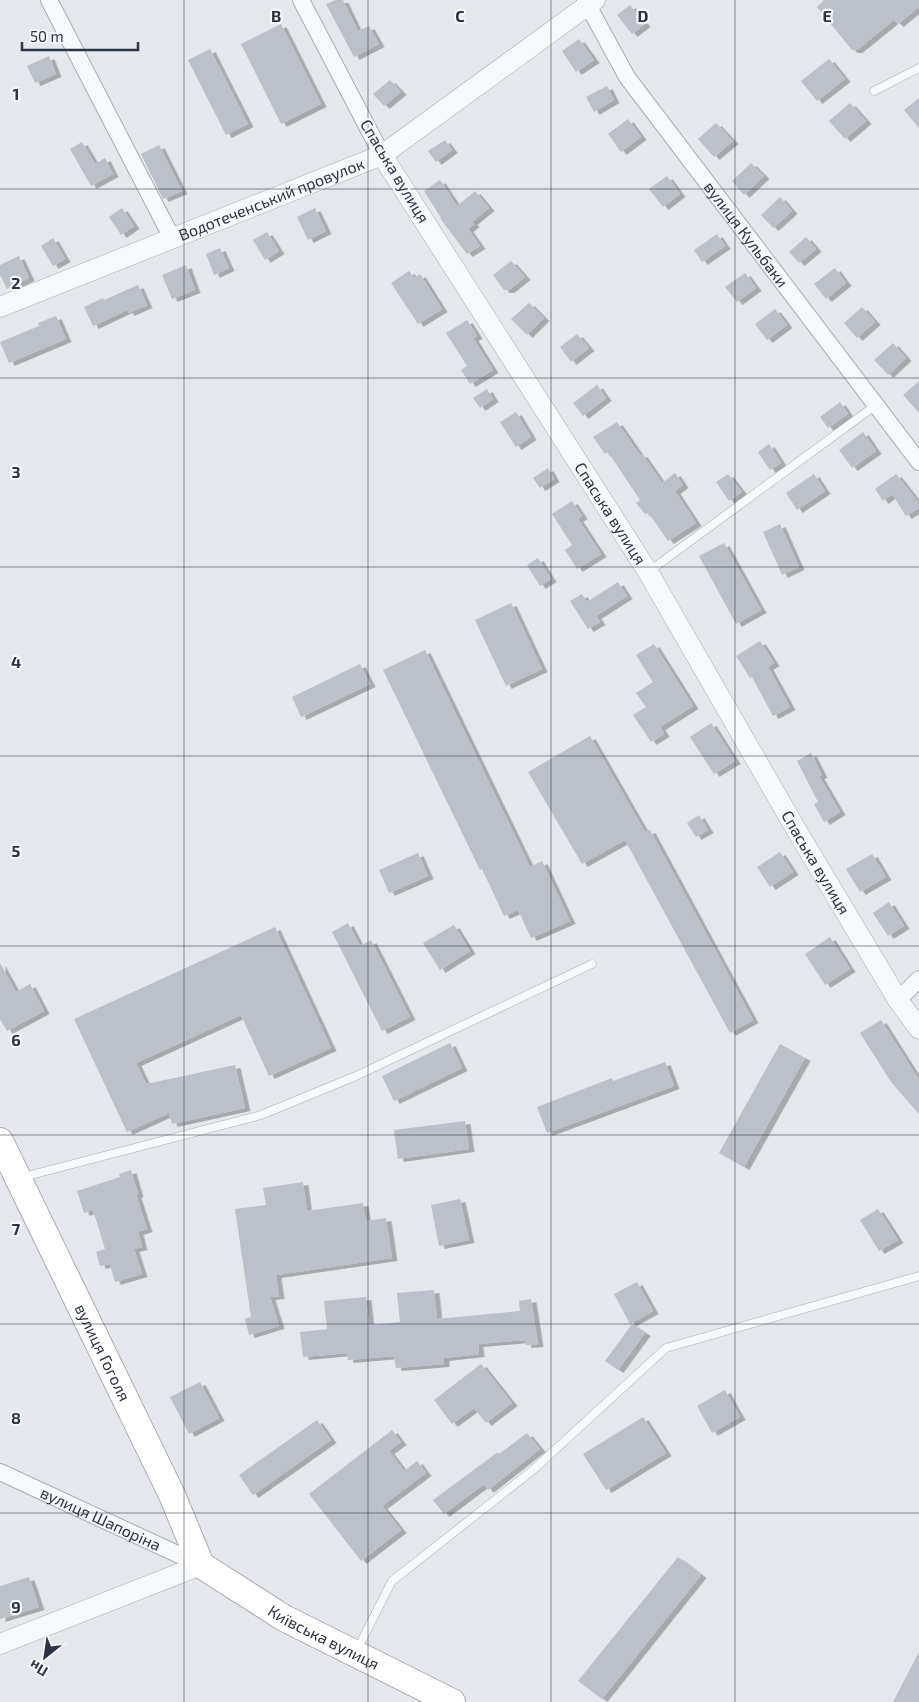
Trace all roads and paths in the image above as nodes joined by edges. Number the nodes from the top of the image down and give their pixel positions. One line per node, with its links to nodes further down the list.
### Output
1 (49, 0): 7 (street)
2 (301, 0): 6 (street, Спаська вулиця)
3 (589, 2): 6 (street, Водотеченський провулок); 9 (street, вулиця Кульбаки)
4 (919, 68): 5 (lane)
5 (874, 90)
6 (382, 155): 7 (street, Водотеченський провулок); 11 (street, Спаська вулиця)
7 (172, 238): 8 (street, Водотеченський провулок)
8 (0, 307)
9 (876, 405): 10 (street, вулиця Кульбаки); 11 (lane)
10 (919, 462)
11 (648, 572): 14 (street, Спаська вулиця)
12 (592, 964): 17 (lane)
13 (919, 978): 14 (street)
14 (898, 1000): 15 (street, Спаська вулиця)
15 (919, 1029)
16 (0, 1141): 17 (main road, вулиця Гоголя)
17 (18, 1178): 20 (main road, вулиця Гоголя)
18 (919, 1276): 22 (lane)
19 (0, 1472): 20 (street, вулиця Шапоріна)
20 (201, 1565): 21 (street); 22 (main road, Київська вулиця)
21 (0, 1644)
22 (355, 1654): 23 (main road, Київська вулиця)
23 (452, 1702)

